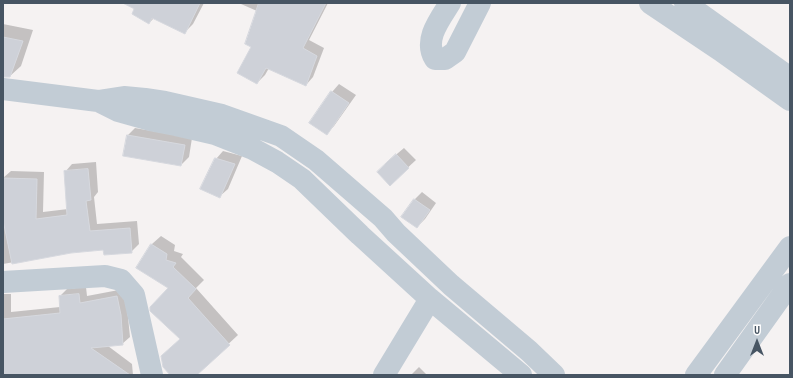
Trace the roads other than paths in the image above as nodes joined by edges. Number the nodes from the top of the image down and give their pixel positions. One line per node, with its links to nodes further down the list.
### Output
1 (450, 3): 2 (street)
2 (480, 3)
3 (650, 3): 7 (street)
4 (685, 3): 5 (street)
5 (790, 78)
6 (3, 89): 8 (street)
7 (790, 100)
8 (98, 101): 12 (street); 16 (street)
9 (790, 247): 17 (street)
10 (3, 282): 13 (street)
11 (790, 284): 18 (street)
12 (430, 299): 14 (street); 15 (street)
13 (152, 375)
14 (384, 375)
15 (521, 375)
16 (554, 375)
17 (696, 375)
18 (725, 375)

